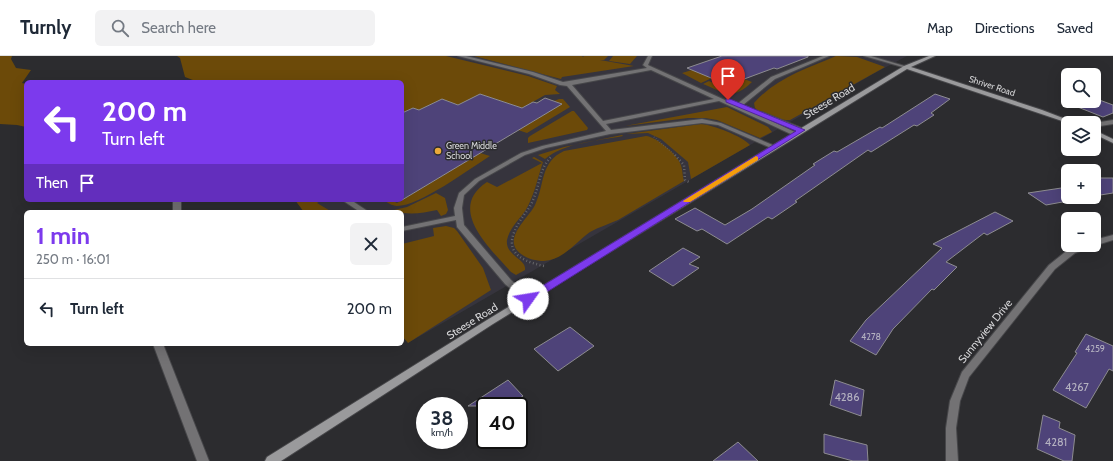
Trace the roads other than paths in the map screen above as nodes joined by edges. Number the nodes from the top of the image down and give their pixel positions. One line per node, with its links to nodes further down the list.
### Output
1 (460, 56): 10 (street)
2 (655, 56): 7 (street)
3 (826, 56): 12 (street)
4 (868, 56): 8 (street)
5 (883, 56): 8 (street)
6 (933, 56): 8 (street, Steese Road)
7 (650, 57): 9 (street)
8 (908, 66): 13 (street, Shriver Road); 18 (street, Steese Road)
9 (651, 69): 10 (street); 11 (street)
10 (565, 84): 15 (street)
11 (719, 101): 12 (street); 15 (street)
12 (737, 106): 18 (street)
13 (1061, 119)
14 (1113, 122): 16 (street)
15 (601, 123): 17 (street)
16 (1101, 124)
17 (610, 132): 21 (street); 24 (street)
18 (798, 132): 21 (street, Steese Road)
19 (1101, 135): 20 (street)
20 (1113, 141)
21 (774, 147): 29 (street, Steese Road)
22 (349, 202): 23 (street)
23 (362, 210)
24 (459, 217): 25 (street); 29 (street)
25 (404, 229)
26 (1113, 237): 27 (street)
27 (1101, 241)
28 (1071, 252): 33 (street, Sunnyview Drive)
29 (528, 299): 32 (street, Steese Road)
30 (159, 346): 31 (street)
31 (203, 461)
32 (271, 461)
33 (952, 461)

